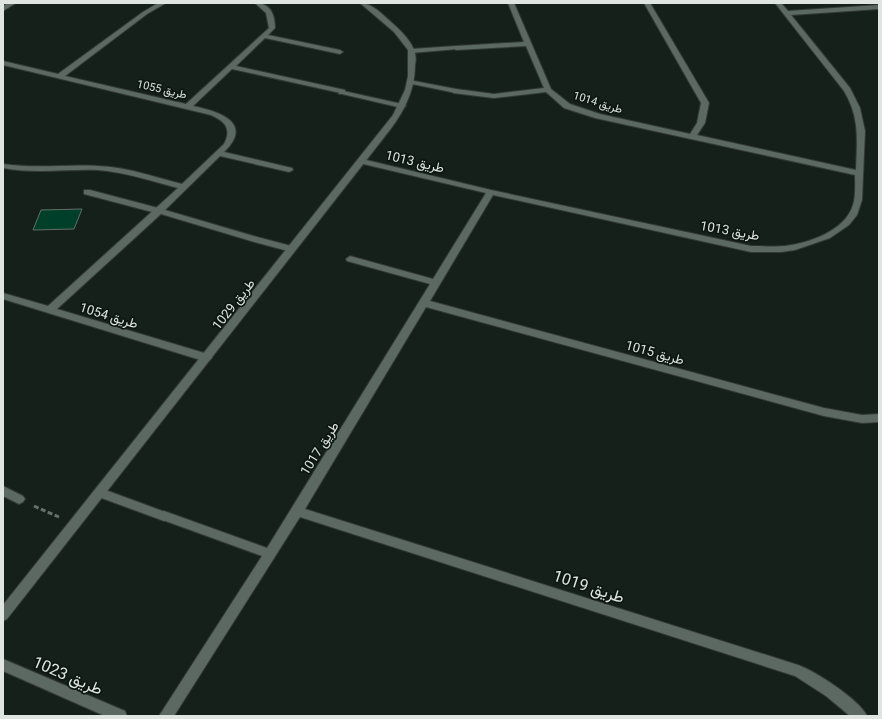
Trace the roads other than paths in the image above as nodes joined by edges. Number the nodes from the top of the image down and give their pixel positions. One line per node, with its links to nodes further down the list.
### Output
1 (13, 3): 9 (street)
2 (163, 3): 17 (street)
3 (258, 3): 11 (street)
4 (363, 3): 13 (street)
5 (511, 3): 12 (street, طريق 1014)
6 (647, 3): 22 (street)
7 (778, 3): 10 (street, طريق 1013)
8 (879, 7): 10 (street)
9 (3, 9)
10 (786, 13): 27 (street, طريق 1013)
11 (264, 36): 14 (street); 16 (street)
12 (528, 44): 13 (street); 19 (street, طريق 1014)
13 (411, 51): 18 (street, طريق 1029)
14 (340, 52)
15 (3, 62): 17 (street, طريق 1055)
16 (232, 67): 20 (street); 21 (street)
17 (60, 76): 20 (street, طريق 1055)
18 (412, 82): 19 (street); 21 (street, طريق 1029)
19 (548, 90): 22 (street, طريق 1014)
20 (188, 106): 23 (street, طريق 1055)
21 (402, 106): 24 (street, طريق 1029)
22 (692, 137): 27 (street, طريق 1014)
23 (219, 152): 26 (street); 28 (street, طريق 1055)
24 (362, 161): 30 (street, طريق 1013); 32 (street, طريق 1029)
25 (3, 166): 28 (street)
26 (289, 170)
27 (859, 173): 30 (street, طريق 1013)
28 (183, 187): 31 (street, طريق 1055)
29 (87, 192): 31 (street)
30 (490, 192): 34 (street, طريق 1017)
31 (158, 211): 32 (street); 37 (street, طريق 1055)
32 (292, 249): 38 (street, طريق 1029)
33 (350, 259): 34 (street)
34 (437, 283): 36 (street, طريق 1017)
35 (3, 296): 37 (street, طريق 1054)
36 (425, 303): 39 (street, طريق 1015); 43 (street, طريق 1017)
37 (50, 310): 38 (street, طريق 1054)
38 (207, 358): 41 (street, طريق 1029)
39 (879, 418)
40 (3, 491): 42 (street)
41 (100, 493): 44 (street); 45 (street, طريق 1029)
42 (19, 499)
43 (297, 511): 44 (street, طريق 1017); 49 (street, طريق 1019)
44 (270, 554): 48 (street, طريق 1017)
45 (3, 615)
46 (3, 666): 47 (street, طريق 1023)
47 (120, 716)
48 (166, 716)
49 (860, 716)

